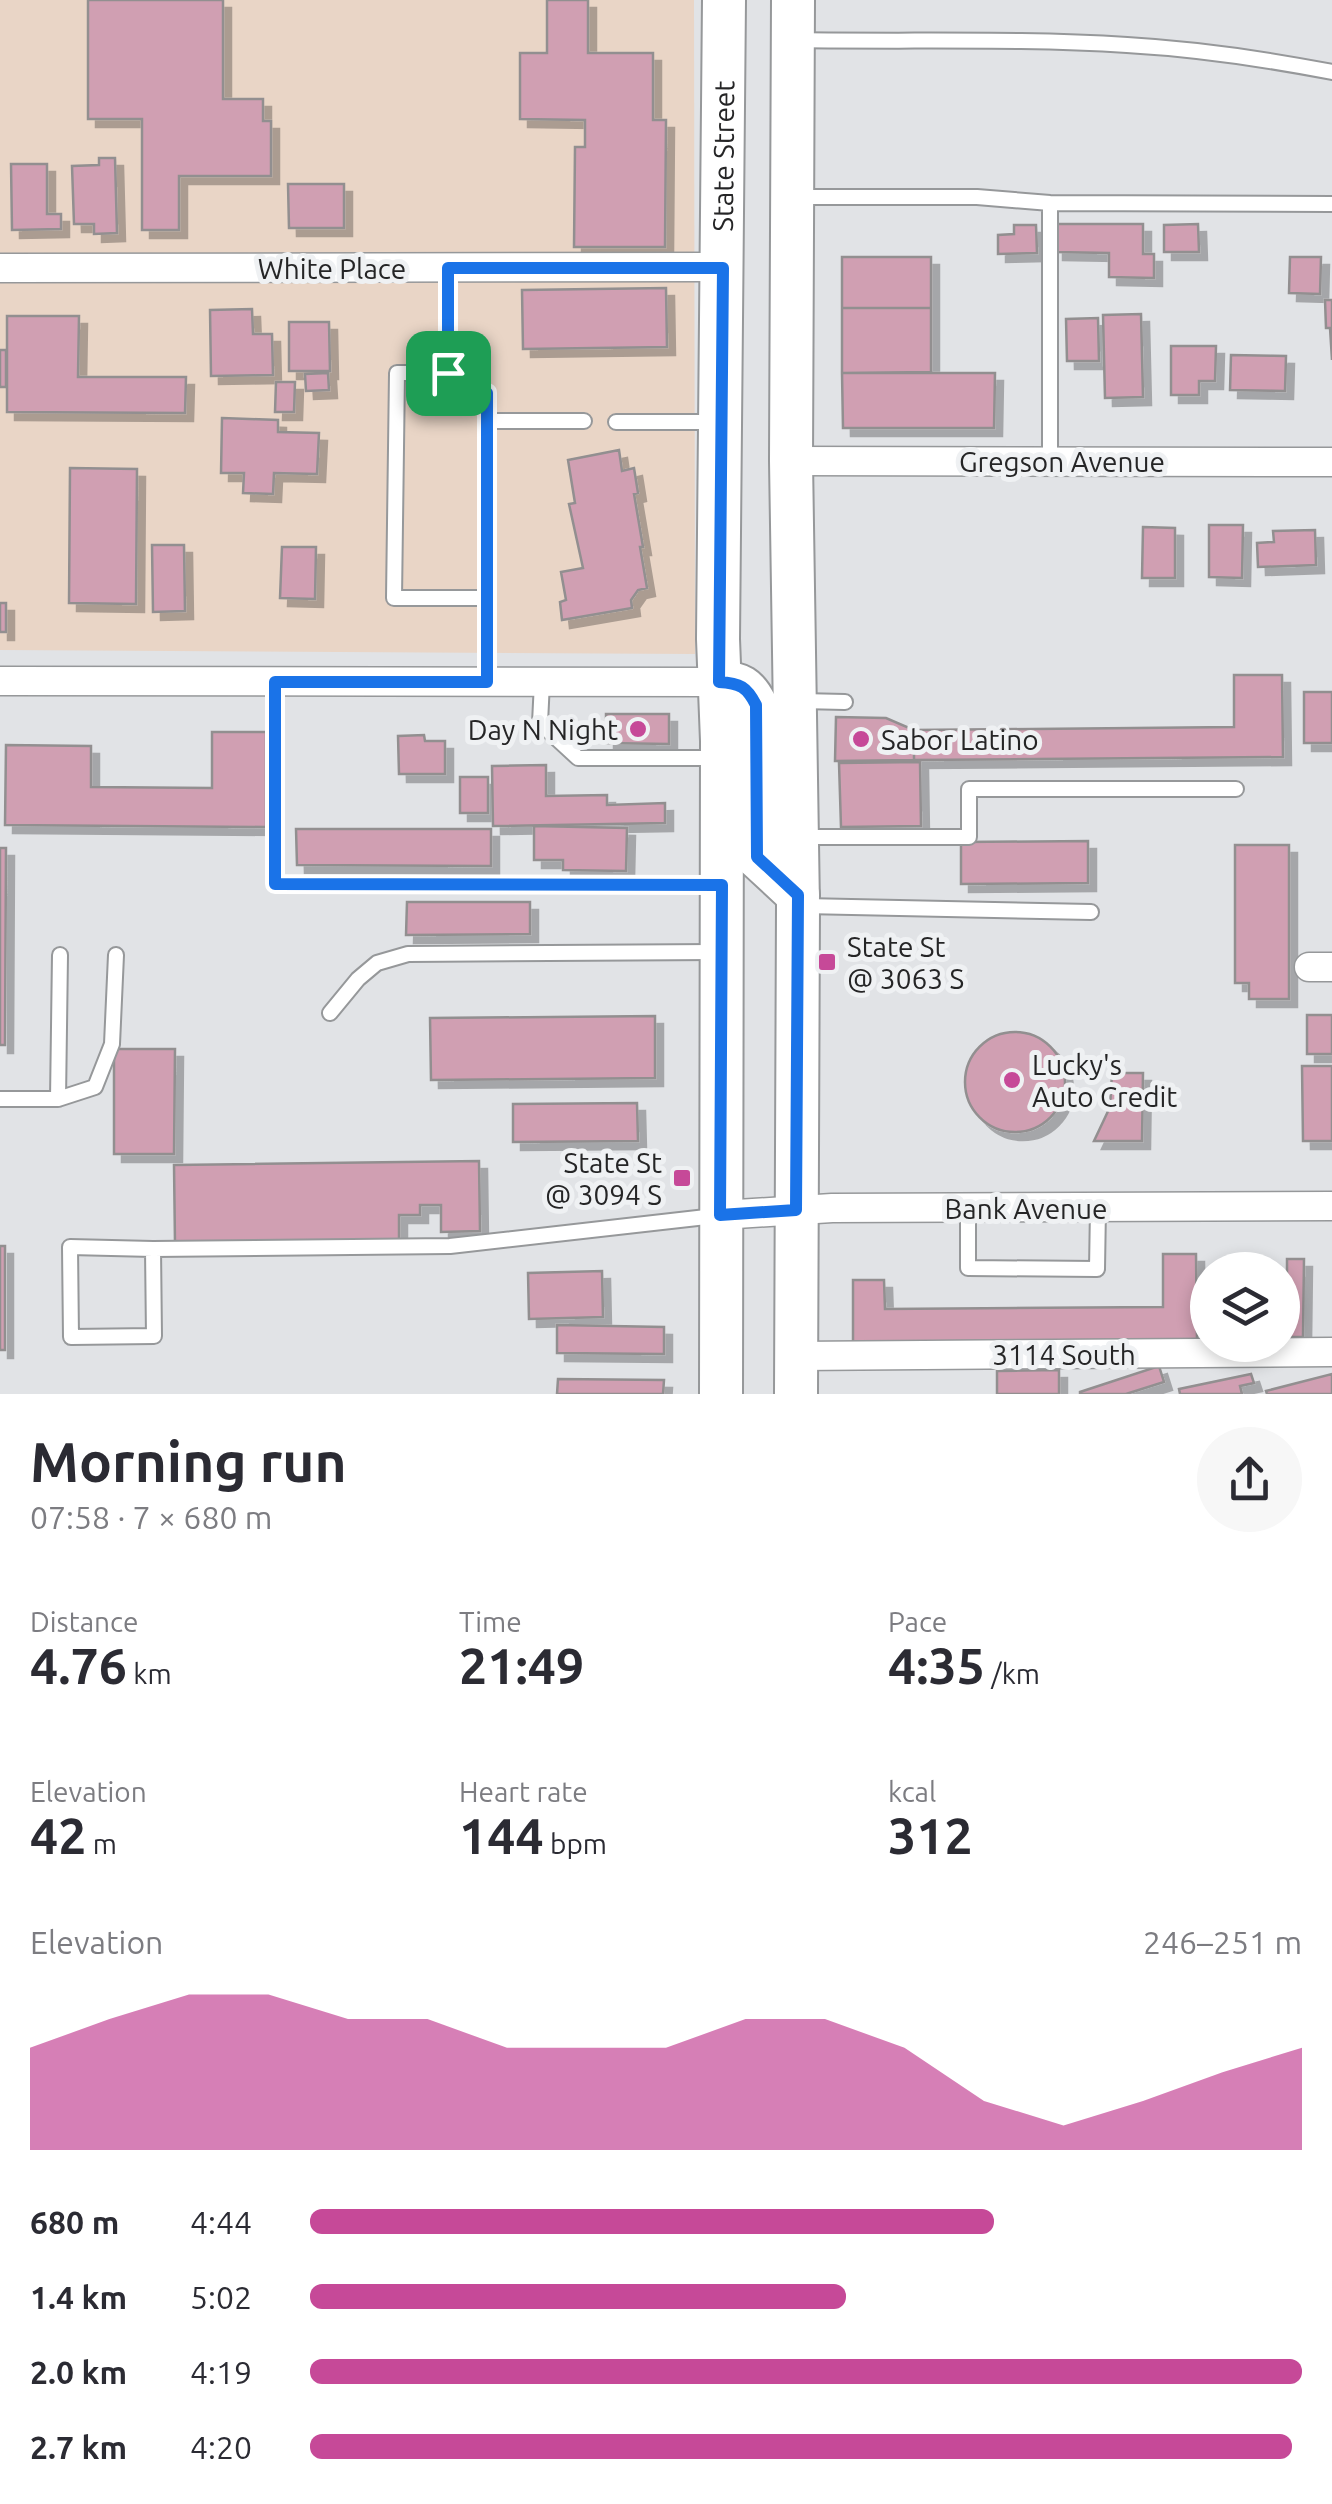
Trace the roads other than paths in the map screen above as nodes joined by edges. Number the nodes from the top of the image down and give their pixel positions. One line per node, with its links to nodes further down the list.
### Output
1 (724, 0): 9 (main road, State Street)
2 (792, 20): 3 (lane); 4 (main road)
3 (1332, 72)
4 (792, 197): 5 (lane); 15 (main road)
5 (1050, 203): 6 (lane); 16 (lane)
6 (1332, 204)
7 (0, 268): 8 (street, White Place)
8 (448, 268): 9 (street, White Place); 10 (lane)
9 (723, 268): 14 (main road, State Street)
10 (448, 373): 11 (lane); 18 (lane)
11 (487, 421): 12 (lane); 18 (lane)
12 (584, 421)
13 (616, 422): 14 (lane)
14 (721, 422): 23 (main road, State Street)
15 (791, 460): 16 (street, Gregson Avenue); 24 (main road)
16 (1050, 461): 17 (street, Gregson Avenue)
17 (1332, 462)
18 (487, 598): 21 (lane)
19 (0, 681): 20 (street)
20 (275, 682): 21 (street); 29 (lane)
21 (487, 682): 22 (street)
22 (542, 682): 23 (street); 26 (lane)
23 (719, 682): 26 (main road, State Street); 30 (main road)
24 (794, 702): 25 (lane); 28 (main road)
25 (845, 702)
26 (722, 758): 29 (main road, State Street)
27 (1236, 789): 28 (lane)
28 (797, 837): 30 (main road)
29 (722, 885): 32 (main road, State Street)
30 (798, 900): 31 (lane); 41 (main road)
31 (1091, 912)
32 (722, 952): 35 (lane); 42 (main road, State Street)
33 (60, 955): 36 (lane)
34 (116, 955): 36 (lane)
35 (330, 1012)
36 (58, 1098): 37 (lane)
37 (0, 1099)
38 (1332, 1206): 39 (street, Bank Avenue)
39 (1098, 1208): 40 (street, Bank Avenue); 40 (lane)
40 (968, 1209): 41 (street, Bank Avenue)
41 (796, 1210): 42 (street, Bank Avenue); 45 (main road)
42 (720, 1215): 43 (lane); 46 (main road, State Street)
43 (153, 1249): 43 (lane)
44 (1332, 1352): 45 (street, 3114 South)
45 (796, 1375)
46 (721, 1394)

